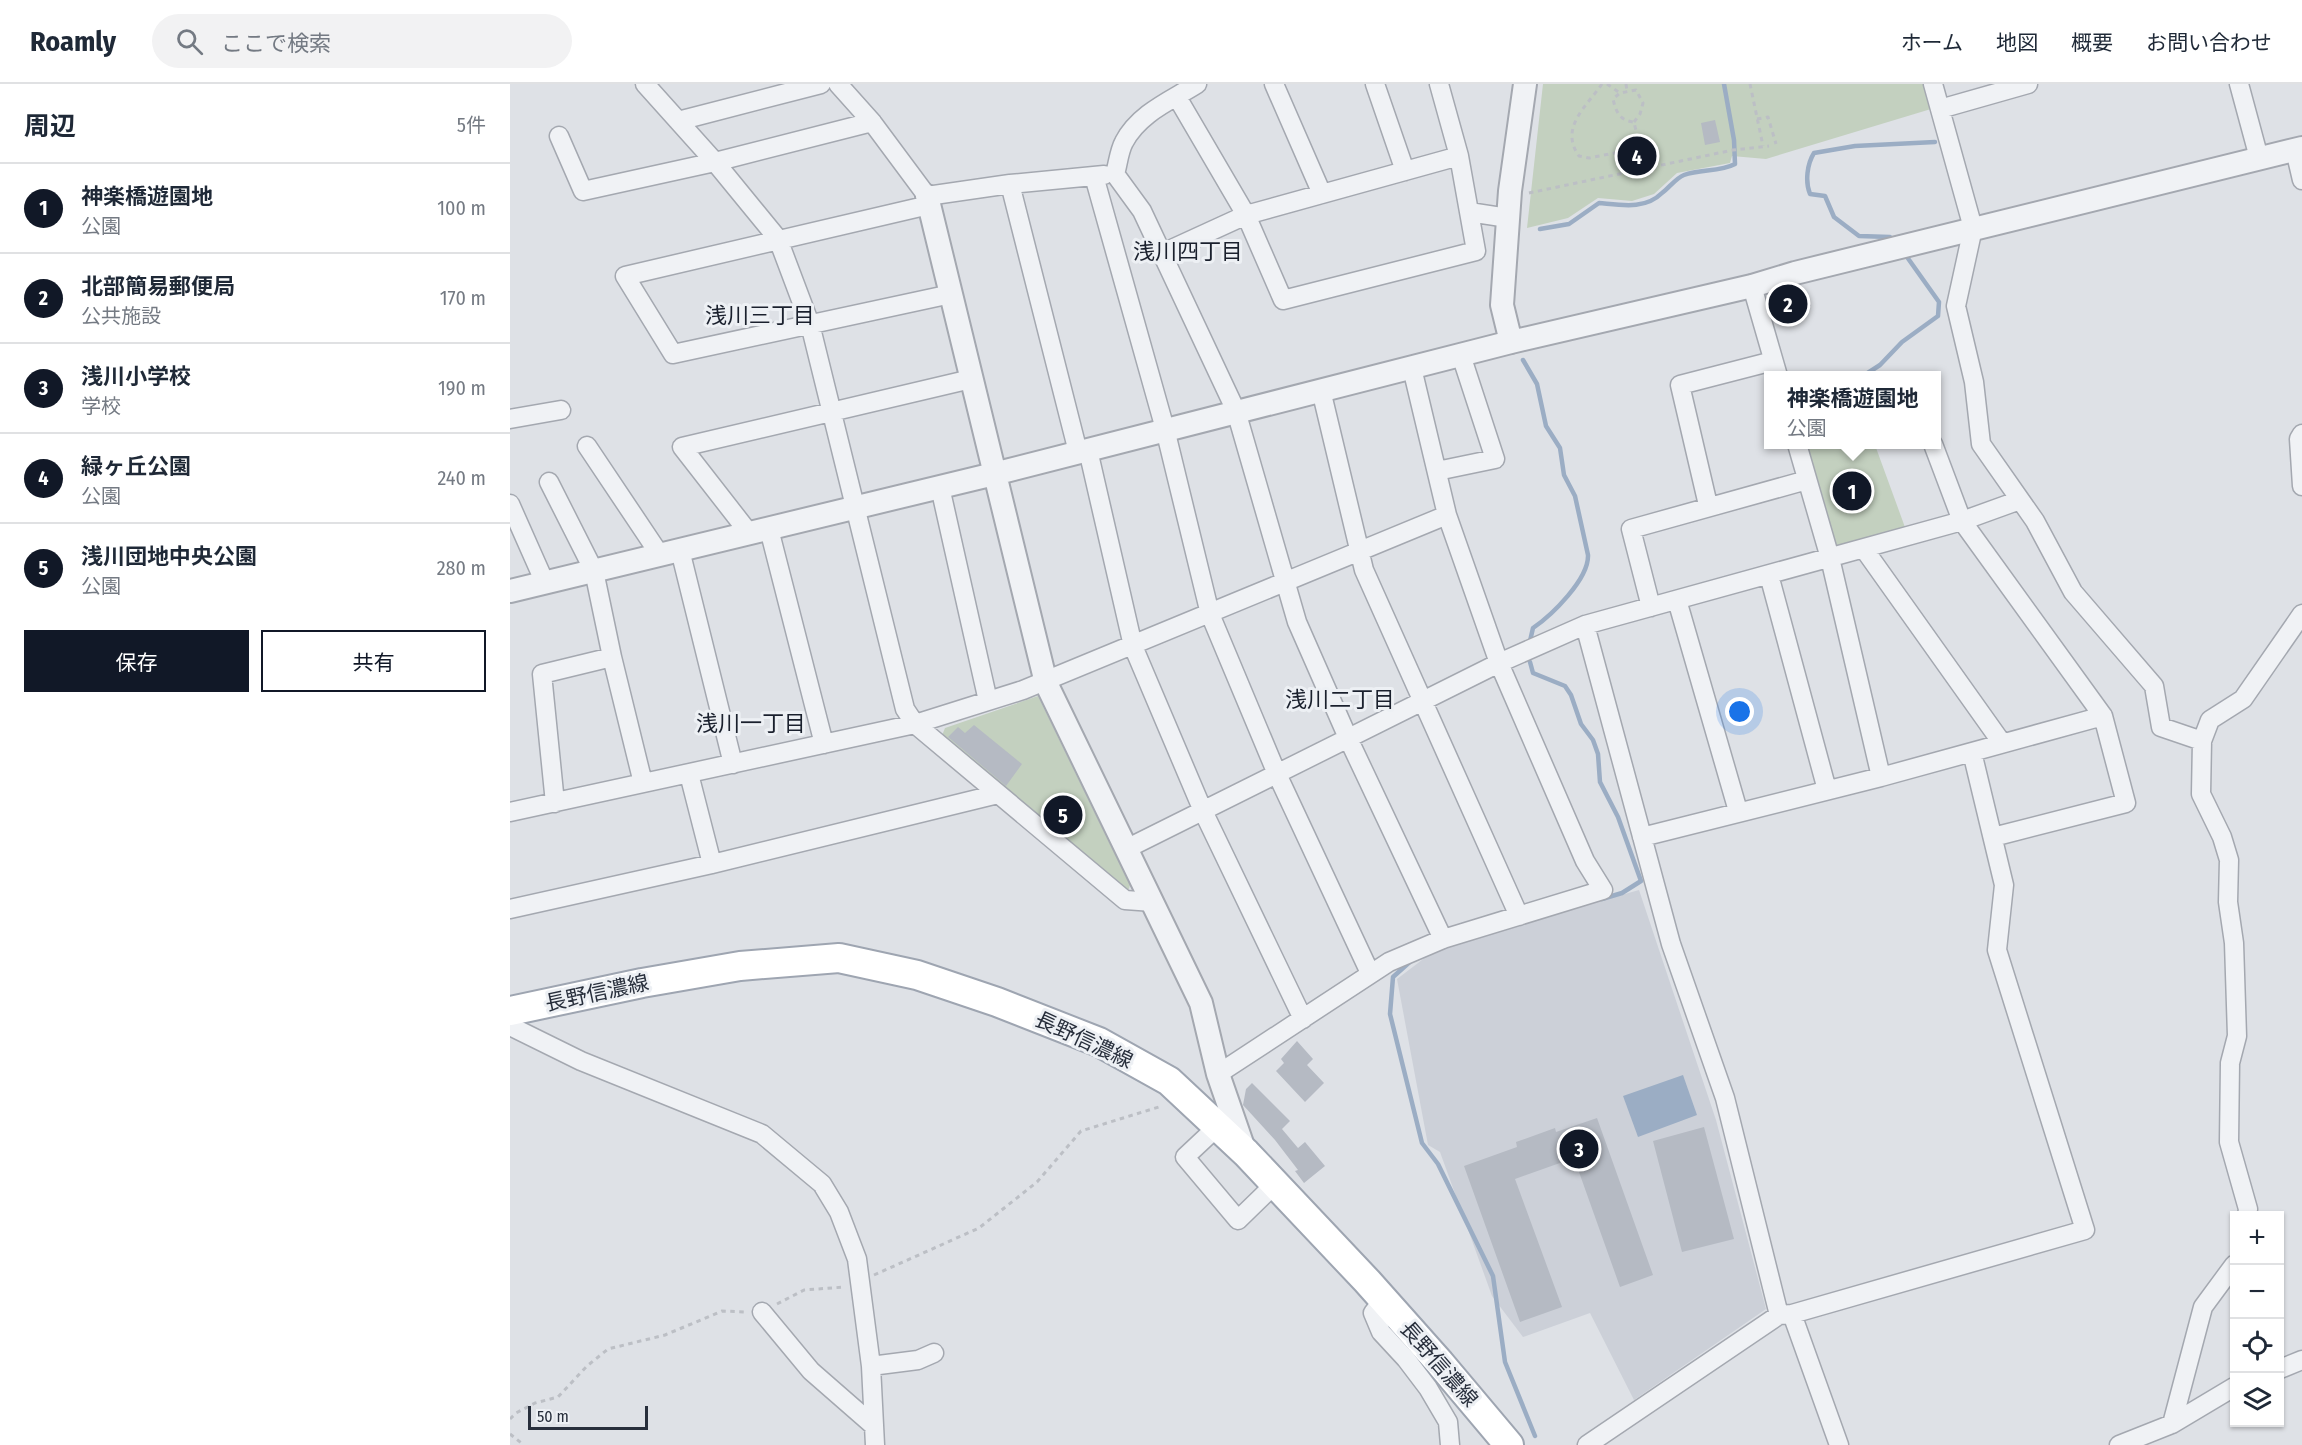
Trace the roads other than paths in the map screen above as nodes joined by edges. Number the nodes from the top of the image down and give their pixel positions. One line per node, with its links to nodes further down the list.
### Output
1 (645, 84): 15 (street)
2 (821, 84): 12 (street)
3 (838, 84): 16 (street)
4 (1197, 84): 13 (street)
5 (1274, 84): 27 (street)
6 (1375, 84): 22 (street)
7 (1439, 84): 19 (street)
8 (1525, 84): 29 (street)
9 (1933, 84): 14 (street)
10 (2028, 84): 14 (street)
11 (2239, 84): 20 (street)
12 (767, 89): 15 (street)
13 (1168, 94): 23 (street); 31 (street)
14 (1940, 109): 32 (street)
15 (678, 120): 21 (street)
16 (872, 122): 21 (street); 28 (street)
17 (559, 136): 21 (street)
18 (2298, 149): 20 (street); 25 (street)
19 (1459, 156): 22 (street); 30 (street)
20 (2259, 158): 32 (street)
21 (715, 162): 33 (street)
22 (1405, 171): 27 (street)
23 (1115, 174): 24 (street); 34 (street)
24 (1094, 176): 26 (street); 48 (street)
25 (2302, 180)
26 (1010, 184): 28 (street); 53 (street)
27 (1322, 194): 31 (street)
28 (928, 201): 33 (street); 36 (street)
29 (1509, 207): 30 (street); 38 (street)
30 (1469, 212): 31 (street)
31 (1246, 215): 34 (street)
32 (1973, 228): 35 (street); 60 (street)
33 (778, 239): 37 (street); 37 (street)
34 (1162, 254): 45 (street)
35 (1752, 286): 38 (street); 41 (street)
36 (951, 294): 37 (street); 42 (street)
37 (810, 324): 46 (street)
38 (1511, 342): 39 (street)
39 (1461, 355): 40 (street); 54 (street)
40 (1412, 368): 43 (street); 54 (street)
41 (1776, 368): 62 (street)
42 (971, 379): 46 (street); 55 (street)
43 (1321, 390): 45 (street); 68 (street)
44 (561, 410): 47 (street)
45 (1236, 411): 48 (street); 74 (street)
46 (832, 413): 63 (street); 66 (street)
47 (510, 419)
48 (1165, 429): 53 (street); 78 (street)
49 (2302, 434): 58 (street)
50 (587, 446): 69 (street)
51 (1801, 449): 56 (street)
52 (1935, 449): 65 (street)
53 (1083, 451): 55 (street); 81 (street)
54 (1437, 471): 64 (street)
55 (994, 474): 59 (street); 84 (street)
56 (1808, 480): 62 (street); 70 (street)
57 (549, 482): 71 (street)
58 (2302, 486)
59 (940, 487): 63 (street); 85 (street)
60 (2020, 500): 65 (street); 90 (street)
61 (510, 504): 73 (street)
62 (1708, 505): 77 (street)
63 (855, 508): 66 (street); 88 (street)
64 (1447, 515): 68 (street); 83 (street)
65 (1962, 521): 67 (street); 87 (street)
66 (759, 531): 69 (street); 92 (street)
67 (1864, 549): 70 (street); 91 (street)
68 (1361, 551): 74 (street); 86 (street)
69 (670, 553): 71 (street); 94 (street)
70 (1830, 558): 72 (street); 97 (street)
71 (594, 571): 73 (street); 82 (street)
72 (1769, 575): 76 (street); 99 (street)
73 (545, 583): 75 (street)
74 (1284, 583): 78 (street); 89 (street)
75 (510, 591)
76 (1677, 600): 77 (street); 103 (street)
77 (1651, 607): 80 (street)
78 (1210, 614): 81 (street); 96 (street)
79 (2302, 614): 90 (street)
80 (1585, 625): 83 (street); 105 (street)
81 (1133, 646): 84 (street); 102 (street)
82 (612, 657): 98 (street); 101 (street)
83 (1499, 663): 86 (street); 111 (street)
84 (1046, 683): 85 (street); 107 (street)
85 (988, 701): 88 (street)
86 (1421, 702): 89 (street); 111 (street)
87 (2103, 716): 91 (street); 106 (street)
88 (915, 724): 92 (street); 100 (street)
89 (1348, 738): 96 (street); 112 (street)
90 (2202, 741): 121 (street)
91 (2002, 743): 93 (street)
92 (824, 744): 94 (street)
93 (1972, 752): 97 (street); 106 (street)
94 (733, 764): 95 (street)
95 (689, 774): 98 (street); 108 (street)
96 (1277, 774): 102 (street); 113 (street)
97 (1881, 777): 99 (street)
98 (643, 783): 101 (street)
99 (1827, 790): 103 (street)
100 (998, 794): 108 (street); 109 (street)
101 (555, 803): 104 (street)
102 (1203, 811): 107 (street); 115 (street)
103 (1738, 811): 105 (street)
104 (510, 812)
105 (1642, 837): 125 (street)
106 (1993, 837): 125 (street)
107 (1128, 849): 109 (street)
108 (712, 864): 110 (street)
109 (1153, 902): 117 (street)
110 (510, 909)
111 (1519, 916): 112 (street)
112 (1443, 939): 113 (street)
113 (1370, 973): 115 (street)
114 (510, 1011): 118 (main road, 長野信濃線)
115 (1303, 1019): 117 (street)
116 (510, 1026): 128 (street)
117 (1218, 1074): 119 (street)
118 (1217, 1127): 119 (main road, 長野信濃線); 120 (street)
119 (1246, 1153): 120 (main road, 長野信濃線)
120 (1275, 1184): 123 (main road, 長野信濃線)
121 (2248, 1211)
122 (2230, 1272): 131 (street)
123 (1383, 1300): 134 (street); 135 (main road, 長野信濃線)
124 (762, 1312): 132 (street)
125 (1785, 1314): 136 (street); 137 (street)
126 (934, 1353): 128 (street)
127 (2302, 1360): 129 (street)
128 (871, 1366): 132 (street)
129 (2284, 1367)
130 (2230, 1390): 131 (street)
131 (2172, 1424): 138 (street)
132 (874, 1426): 133 (street)
133 (875, 1445)
134 (1450, 1445)
135 (1509, 1445)
136 (1587, 1445)
137 (1839, 1445)
138 (2119, 1445)

